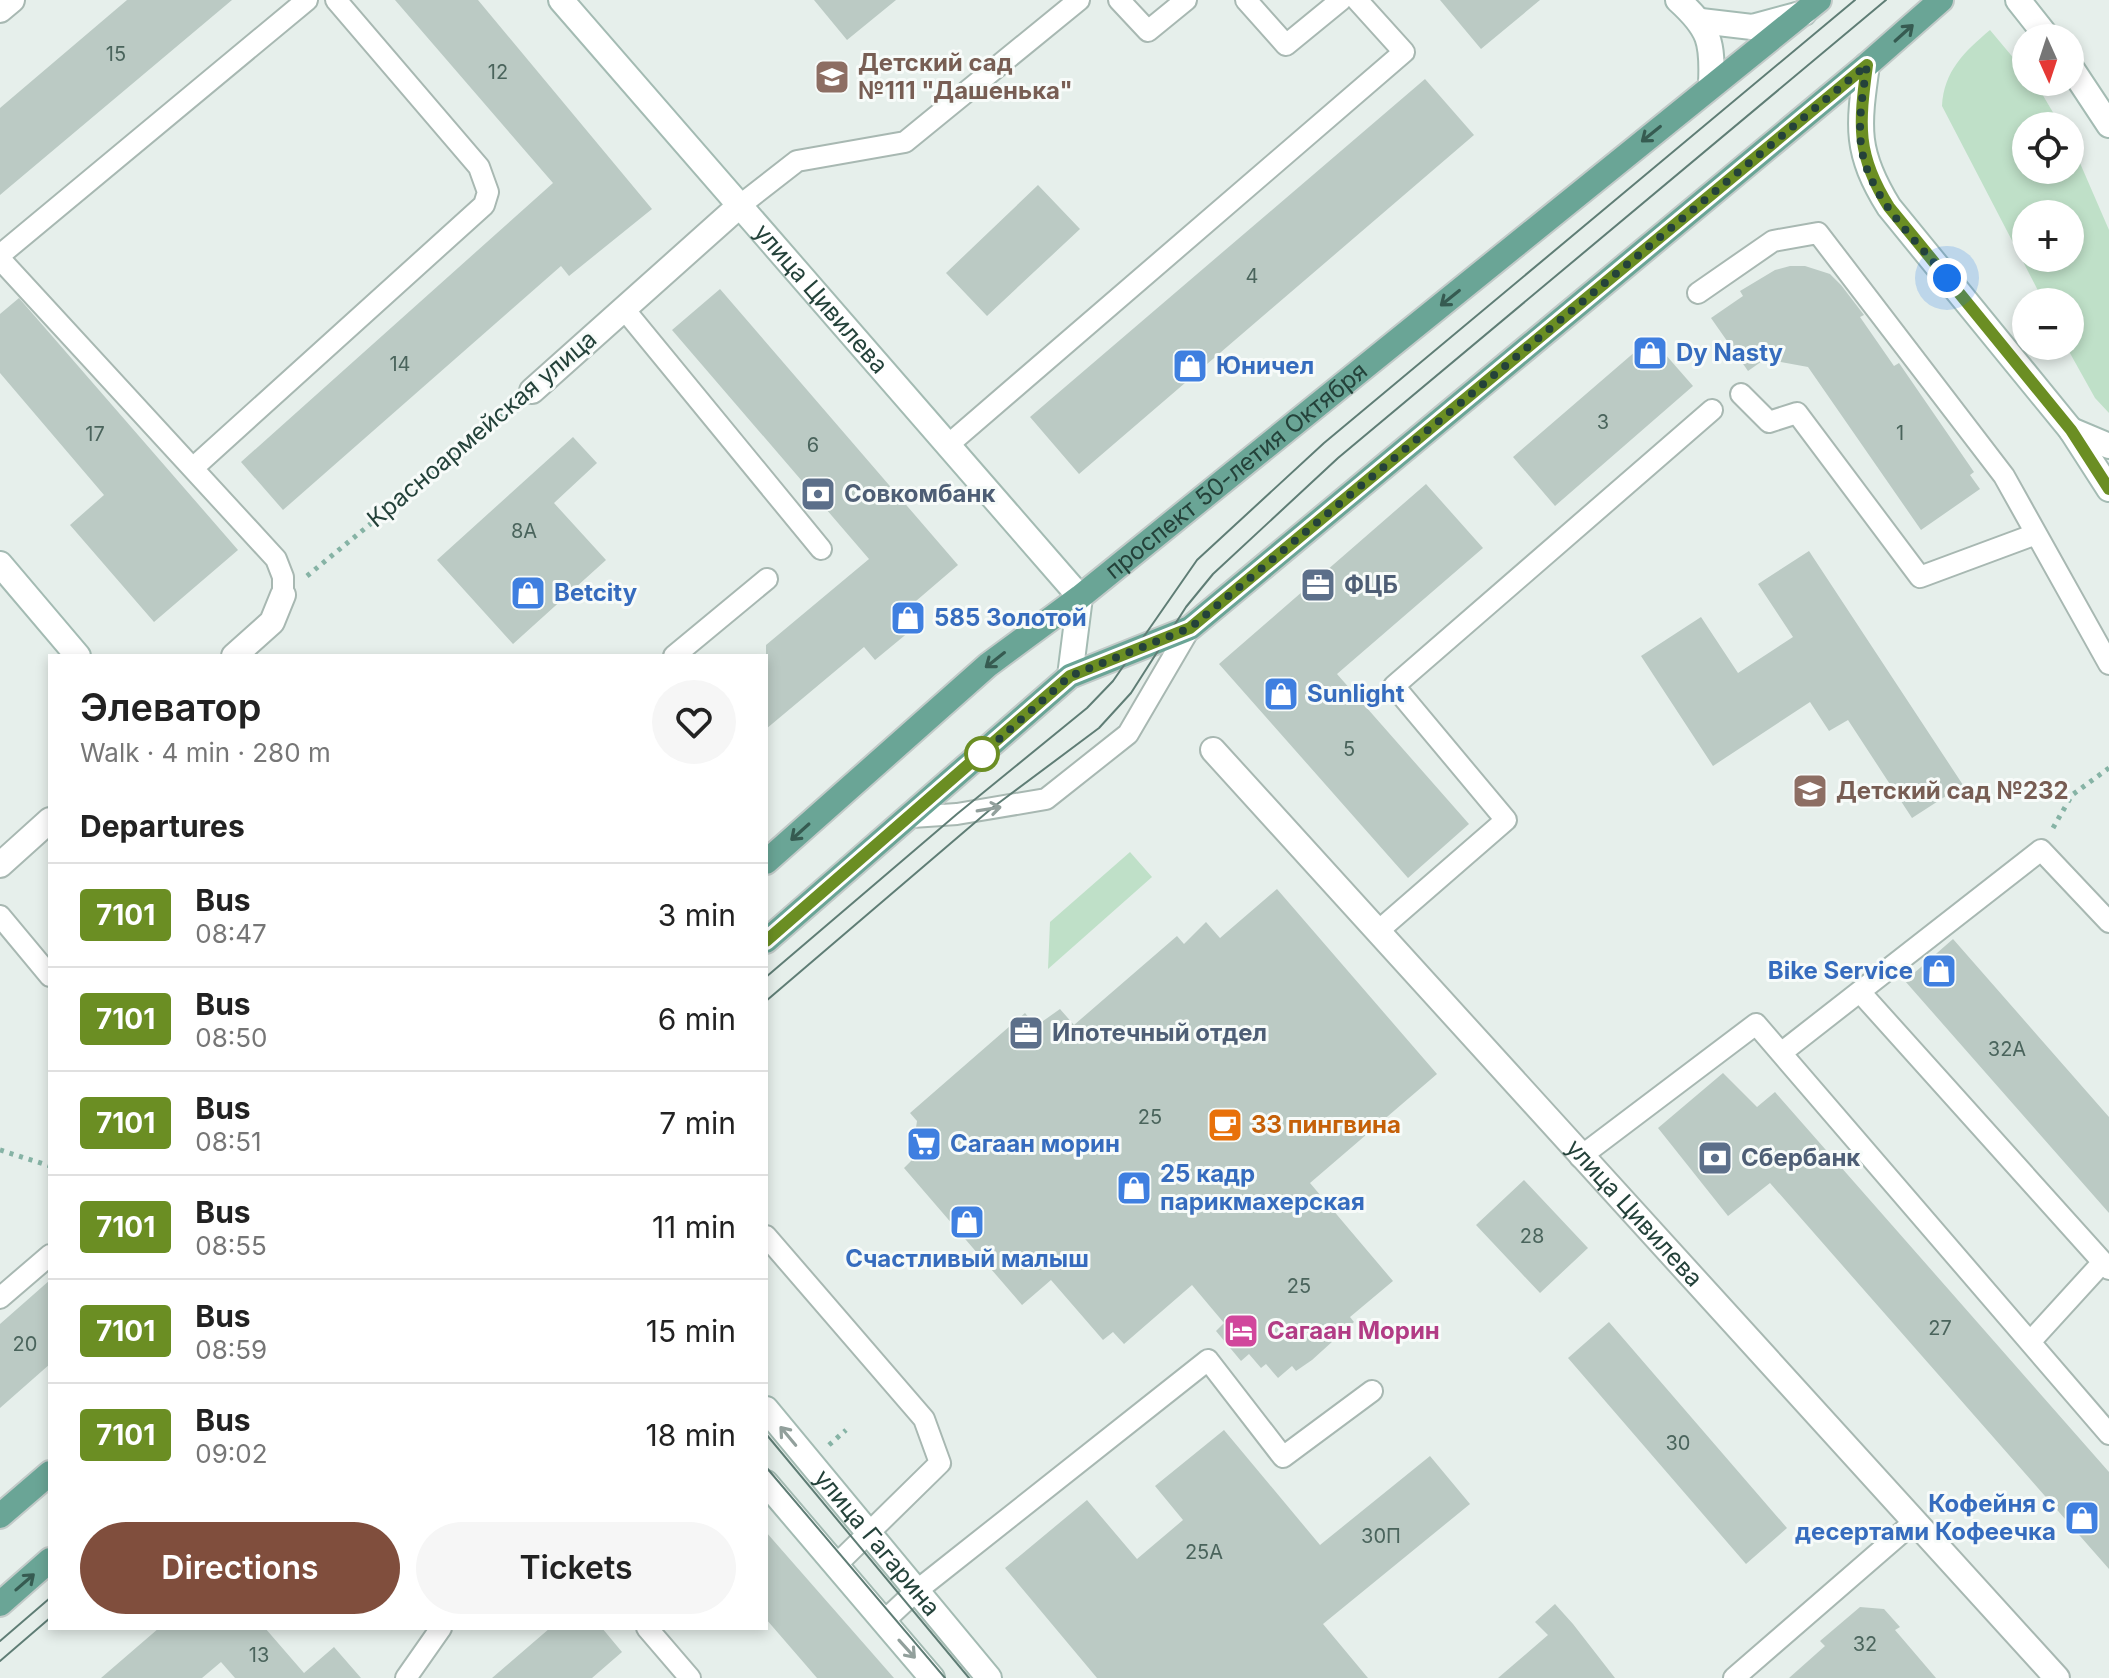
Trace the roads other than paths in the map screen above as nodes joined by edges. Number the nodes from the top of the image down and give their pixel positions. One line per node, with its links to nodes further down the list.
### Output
1 (12, 0): 15 (street)
2 (307, 0): 23 (lane)
3 (336, 0): 32 (lane)
4 (561, 0): 22 (street, улица Цивилева)
5 (1079, 0): 22 (lane)
6 (1119, 0): 7 (lane)
7 (1186, 0)
8 (1246, 0): 9 (lane)
9 (1341, 0)
10 (1357, 0): 30 (lane)
11 (1678, 0): 16 (street)
12 (1941, 0): 18 (main road, one-way to 12)
13 (2022, 5): 17 (street)
14 (1812, 6): 16 (street); 19 (main road, проспект 50-летия Октября)
15 (0, 10)
16 (1701, 21): 19 (street)
17 (2037, 24)
18 (1867, 65): 29 (street); 40 (main road)
19 (1711, 84): 39 (main road, проспект 50-летия Октября, one-way to 39)
20 (2084, 87): 21 (street)
21 (2109, 125)
22 (738, 207): 25 (street, Красноармейская улица); 30 (street, улица Цивилева)
23 (0, 257): 32 (lane)
24 (1698, 293): 34 (lane)
25 (624, 309): 26 (street, Красноармейская улица); 35 (lane)
26 (532, 391)
27 (1741, 394): 34 (lane)
28 (1712, 410): 53 (lane)
29 (2071, 430): 31 (street); 33 (street)
30 (948, 445): 39 (street, улица Цивилева)
31 (2109, 446)
32 (193, 468): 38 (lane)
33 (2109, 489)
34 (2036, 534): 44 (lane)
35 (821, 549)
36 (0, 564): 41 (street)
37 (767, 579): 43 (lane)
38 (283, 595): 42 (street)
39 (1080, 597): 45 (street); 49 (main road, проспект 50-летия Октября, one-way to 49)
40 (1190, 628): 45 (main road); 47 (lane, one-way to 40)
41 (76, 654)
42 (236, 654)
43 (676, 654)
44 (2109, 664)
45 (1070, 676): 47 (main road)
46 (1213, 750): 53 (street, улица Цивилева)
47 (912, 817): 54 (main road)
48 (48, 822): 50 (street)
49 (768, 857)
50 (0, 865)
51 (0, 916): 55 (lane)
52 (2109, 922): 56 (lane)
53 (1377, 932): 58 (street, улица Цивилева)
54 (768, 939)
55 (48, 974)
56 (1860, 992): 57 (lane); 61 (lane)
57 (1781, 1053): 58 (lane); 63 (lane)
58 (1580, 1157): 70 (street, улица Цивилева)
59 (768, 1238): 71 (lane)
60 (48, 1257): 62 (lane)
61 (2106, 1266): 63 (lane)
62 (0, 1298)
63 (2030, 1342): 66 (lane)
64 (1372, 1391): 74 (lane)
65 (768, 1411): 71 (street, улица Гагарина, one-way to 65)
66 (2109, 1434)
67 (48, 1475): 69 (main road)
68 (768, 1485): 73 (street, улица Гагарина)
69 (0, 1516)
70 (1914, 1522): 83 (lane); 84 (street, улица Цивилева)
71 (868, 1534): 73 (lane); 74 (street, улица Гагарина)
72 (48, 1562): 75 (main road, one-way to 72)
73 (835, 1566): 76 (street, улица Гагарина)
74 (915, 1592): 76 (lane); 82 (street, улица Гагарина)
75 (0, 1604)
76 (883, 1622): 81 (street, улица Гагарина, one-way to 81)
77 (440, 1630): 79 (lane)
78 (649, 1630): 80 (lane)
79 (406, 1678)
80 (690, 1678)
81 (932, 1678)
82 (989, 1678)
83 (1734, 1678)
84 (2057, 1678)

